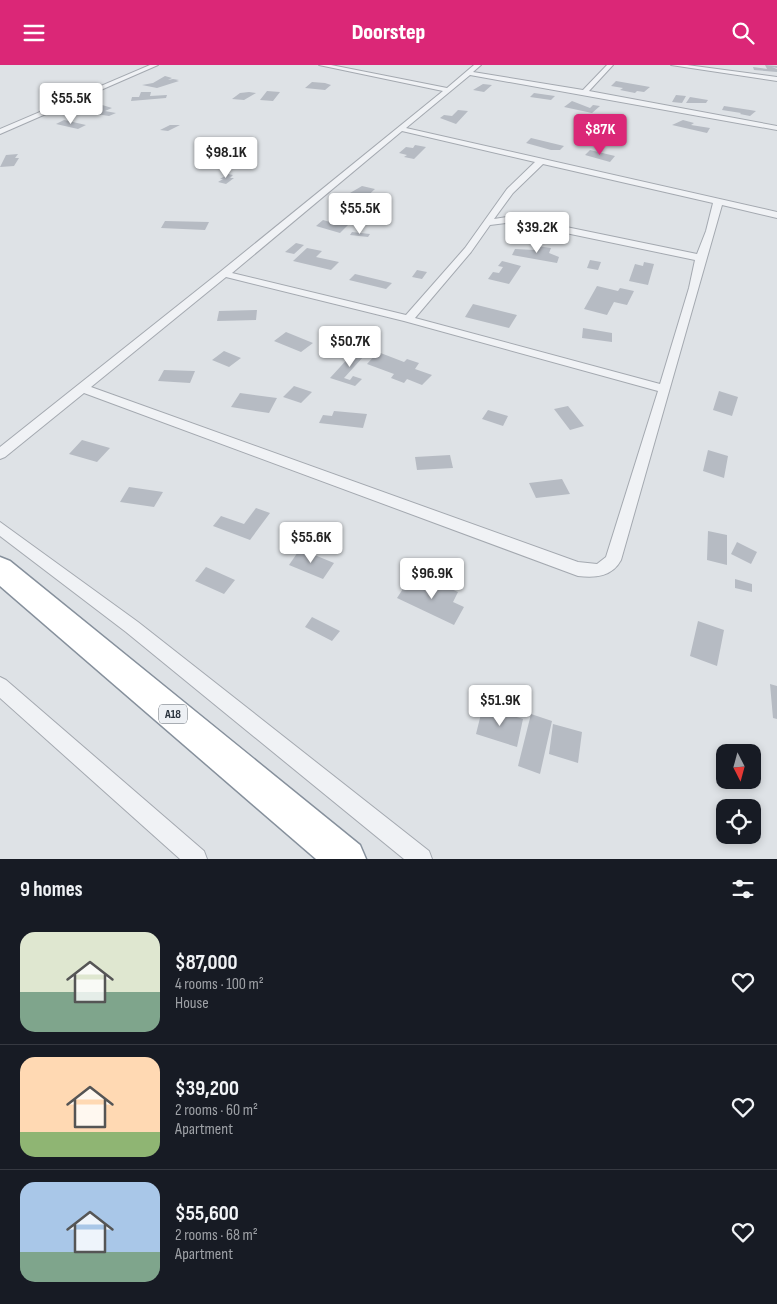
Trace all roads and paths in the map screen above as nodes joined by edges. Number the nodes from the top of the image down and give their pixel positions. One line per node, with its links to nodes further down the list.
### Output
1 (155, 65): 12 (street)
2 (322, 65): 8 (street)
3 (478, 65): 6 (street)
4 (610, 65): 9 (street)
5 (674, 65): 7 (street)
6 (469, 73): 8 (street); 9 (street)
7 (777, 79)
8 (449, 90): 11 (street)
9 (584, 91): 10 (street)
10 (777, 128)
11 (402, 129): 13 (street); 20 (street)
12 (0, 132)
13 (542, 160): 14 (street); 15 (street)
14 (718, 201): 16 (street); 19 (street)
15 (498, 208): 17 (street); 18 (street)
16 (777, 215)
17 (513, 219): 18 (street); 19 (street)
18 (487, 223): 21 (street)
19 (700, 258): 23 (street)
20 (224, 274): 21 (street); 22 (street)
21 (408, 319): 23 (street)
22 (82, 388): 23 (street); 24 (street)
23 (665, 389)
24 (0, 454)
25 (0, 528): 30 (street)
26 (0, 569): 29 (highway, A18)
27 (0, 685): 28 (street)
28 (196, 859)
29 (346, 859)
30 (421, 859)

